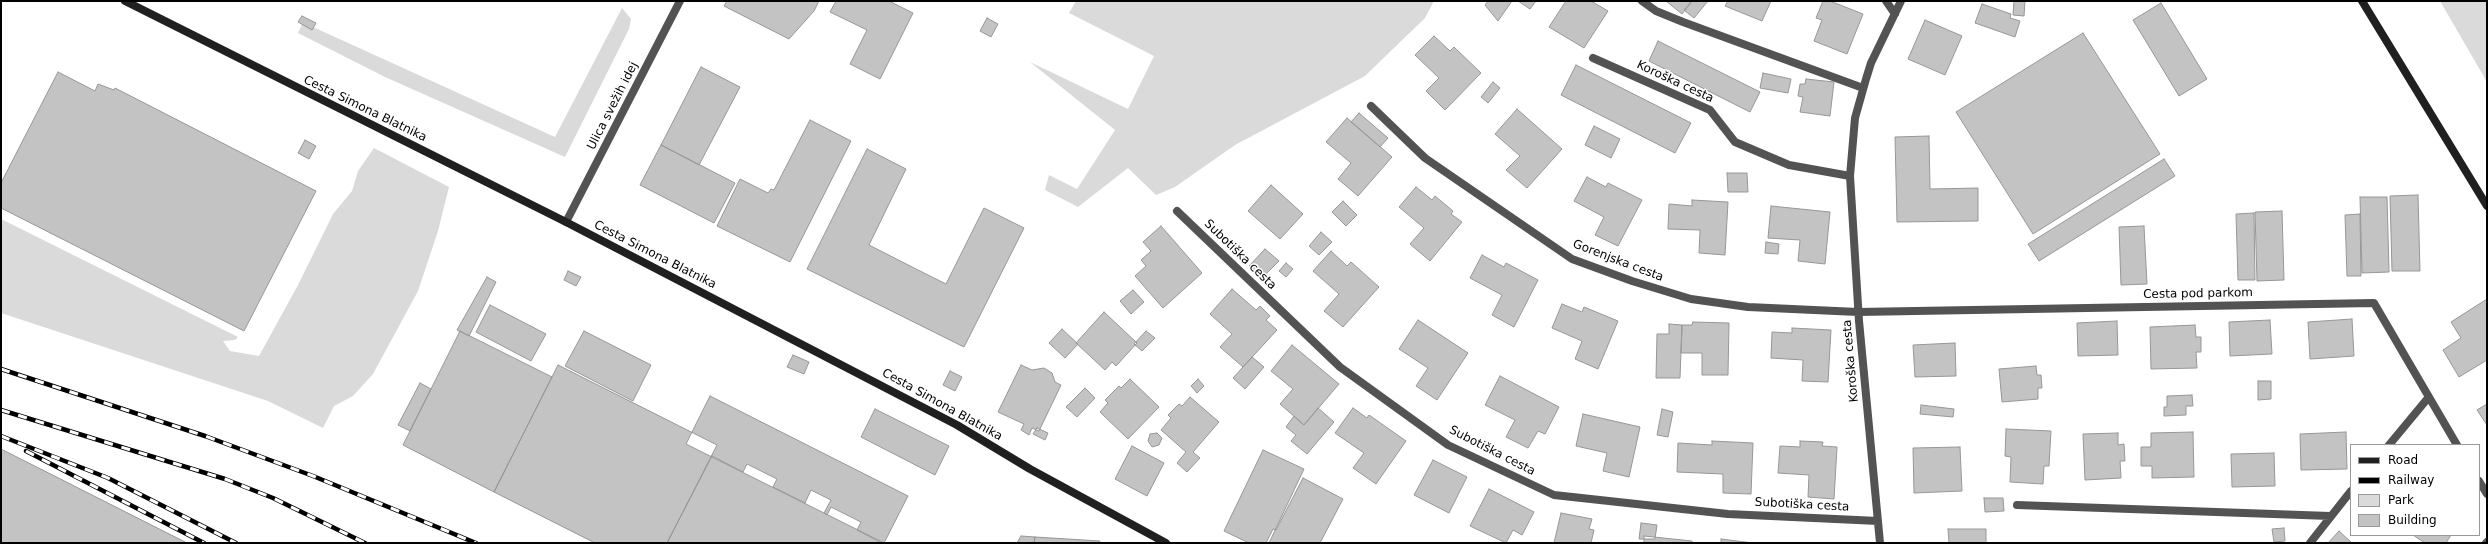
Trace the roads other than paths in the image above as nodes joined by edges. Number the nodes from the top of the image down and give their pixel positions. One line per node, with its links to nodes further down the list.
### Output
1 (125, 1): 14 (street, Cesta Simona Blatnika)
2 (680, 1): 14 (street, Ulica svežih idej)
3 (1642, 1): 9 (street)
4 (1886, 1): 7 (street)
5 (1901, 1): 7 (street, Koroška cesta)
6 (2362, 1): 12 (street)
7 (1895, 14): 9 (street, Koroška cesta)
8 (1593, 58): 11 (street, Koroška cesta)
9 (1863, 88): 11 (street, Koroška cesta)
10 (1371, 106): 15 (street, Gorenjska cesta)
11 (1850, 176): 15 (street, Koroška cesta)
12 (2487, 206)
13 (1177, 210): 24 (street, Subotiška cesta)
14 (566, 222): 25 (street, Cesta Simona Blatnika)
15 (1858, 312): 16 (street, Cesta pod parkom); 24 (street, Koroška cesta)
16 (2428, 398): 17 (street); 18 (street, Cesta pod parkom)
17 (2390, 444)
18 (2456, 444)
19 (2480, 483): 21 (street)
20 (2350, 492): 23 (street)
21 (2487, 494)
22 (2017, 505): 23 (street)
23 (2330, 516): 27 (street)
24 (1878, 521): 26 (street, Koroška cesta)
25 (1166, 543)
26 (1880, 543)
27 (2310, 543)

